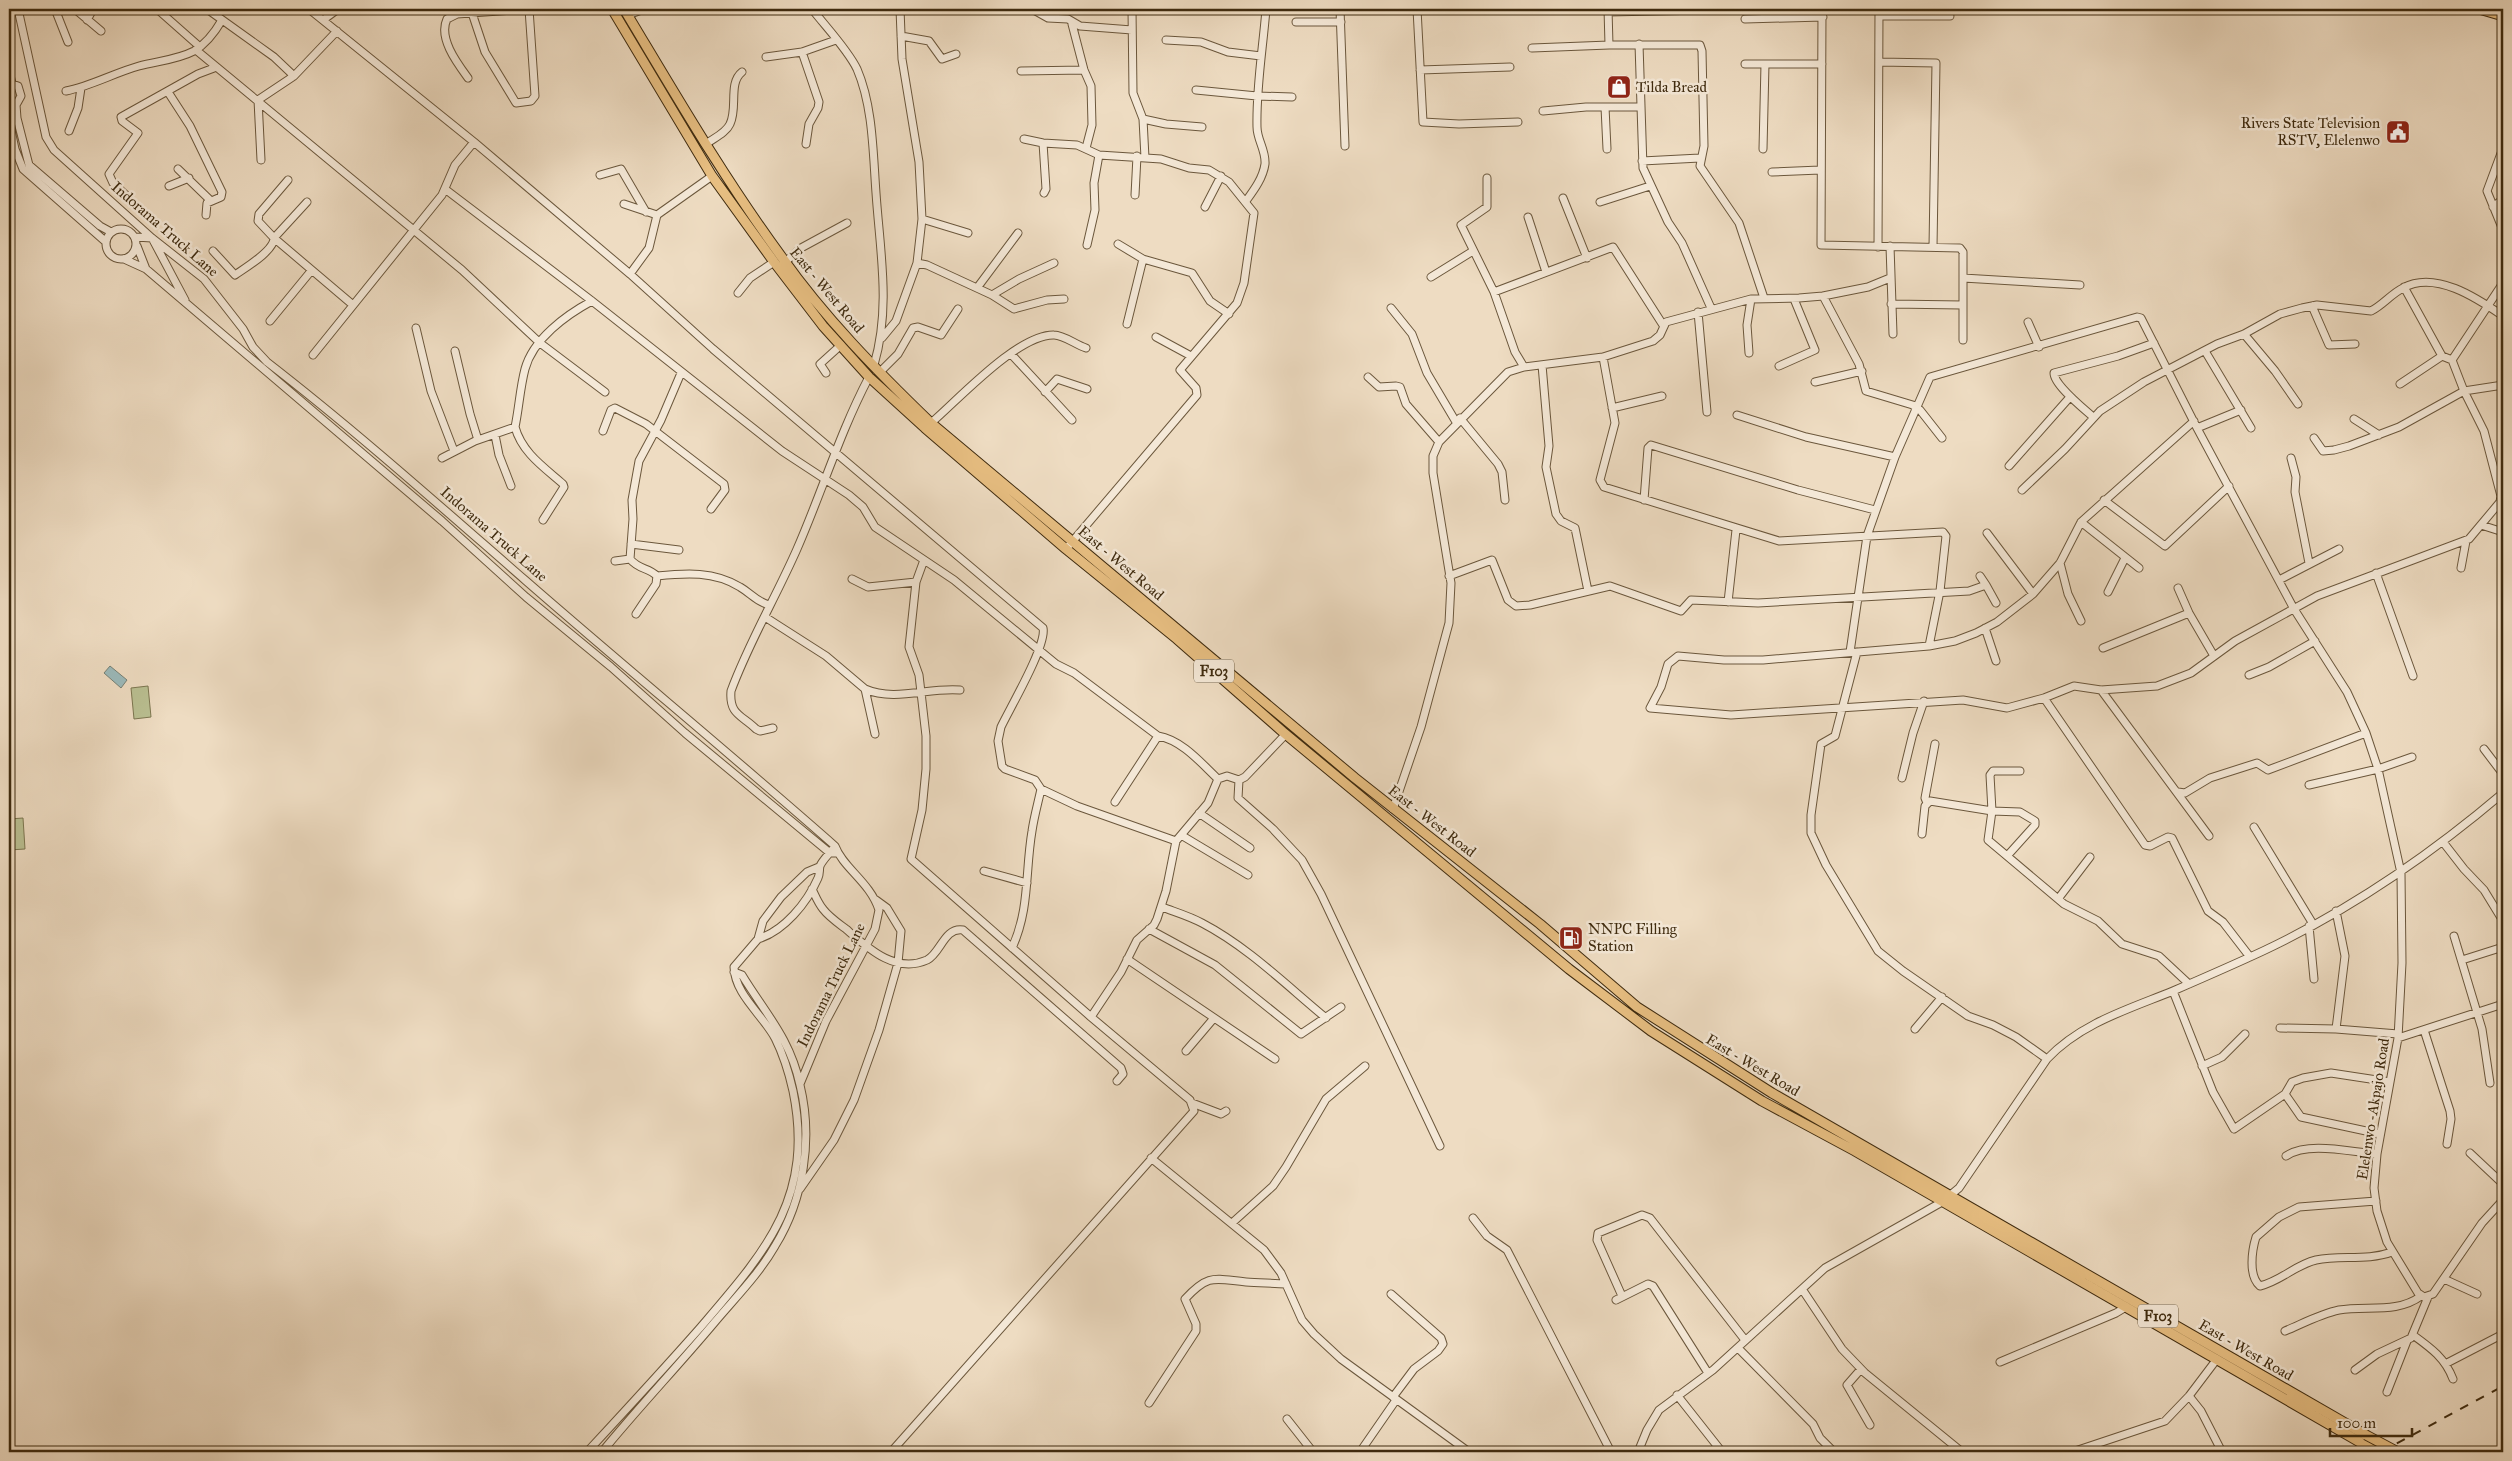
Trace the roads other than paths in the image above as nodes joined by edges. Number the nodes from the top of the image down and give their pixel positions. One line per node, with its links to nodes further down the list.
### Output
1 (18, 9): 135 (street, Indorama Truck Lane)
2 (55, 9): 45 (street)
3 (75, 9): 33 (street)
4 (93, 9): 33 (street)
5 (157, 9): 48 (street)
6 (207, 9): 34 (street)
7 (309, 9): 35 (street)
8 (338, 9): 35 (street)
9 (528, 9): 27 (street); 27 (street)
10 (612, 9): 103 (main road, East - West Road / F103)
11 (644, 9): 26 (street)
12 (812, 9): 43 (street)
13 (900, 9): 42 (street)
14 (1032, 9): 38 (street)
15 (1132, 9): 39 (street)
16 (1266, 9): 52 (street)
17 (1340, 9): 37 (street)
18 (1417, 9): 19 (street); 61 (street)
19 (1503, 9)
20 (1822, 9): 31 (street)
21 (2479, 9): 30 (main road)
22 (1608, 10): 23 (street); 47 (street)
23 (1667, 10): 24 (street)
24 (1701, 10)
25 (457, 11): 27 (street); 66 (street)
26 (626, 12): 87 (main road, East - West Road / F103)
27 (472, 13)
28 (1879, 13): 29 (street); 54 (street)
29 (1950, 16)
30 (2503, 16)
31 (1823, 17): 32 (street); 57 (street)
32 (1744, 19)
33 (87, 20): 40 (street)
34 (222, 20): 48 (street); 65 (street)
35 (323, 20): 41 (street)
36 (1296, 22): 37 (street)
37 (1341, 22): 89 (street)
38 (1072, 24): 39 (street); 60 (street)
39 (1132, 30): 79 (street)
40 (101, 31)
41 (337, 31): 65 (street); 85 (street)
42 (902, 36): 51 (street); 127 (street)
43 (836, 40): 50 (street); 193 (street)
44 (1166, 40): 52 (street)
45 (68, 42)
46 (1639, 44): 47 (street); 77 (street); 96 (street)
47 (1609, 45): 49 (street)
48 (198, 48): 59 (street); 68 (street)
49 (1532, 48)
50 (802, 52): 53 (street); 88 (street)
51 (956, 54)
52 (1261, 56): 72 (street)
53 (766, 57)
54 (1879, 62): 141 (street); 143 (street)
55 (1745, 64): 56 (street)
56 (1765, 64): 57 (street); 93 (street)
57 (1822, 64): 100 (street)
58 (1510, 67): 61 (street)
59 (214, 68): 71 (street); 74 (street)
60 (1084, 70): 62 (street); 90 (street)
61 (1420, 70): 81 (street)
62 (1020, 71)
63 (9, 72): 67 (street)
64 (742, 72): 87 (street)
65 (294, 76): 74 (street)
66 (468, 78)
67 (10, 83): 75 (street)
68 (81, 88): 70 (street); 83 (street)
69 (1196, 90): 72 (street)
70 (66, 91)
71 (168, 92): 113 (street); 116 (street)
72 (1257, 96): 73 (street); 117 (street)
73 (1292, 96)
74 (258, 100): 97 (street); 131 (street)
75 (12, 106): 130 (street)
76 (1605, 107): 77 (street); 78 (street); 92 (street)
77 (1640, 107): 98 (street)
78 (1543, 111)
79 (1143, 119): 82 (street); 95 (street)
80 (9, 121): 137 (street)
81 (1518, 122)
82 (1202, 127)
83 (69, 131)
84 (1024, 139): 86 (street)
85 (474, 142): 110 (street); 156 (street)
86 (1043, 143): 90 (street); 111 (street)
87 (706, 144): 150 (main road, East - West Road / F103)
88 (806, 144)
89 (1345, 146)
90 (1086, 148): 94 (street)
91 (2503, 148): 122 (street)
92 (1607, 149)
93 (1762, 149)
94 (1099, 155): 95 (street); 139 (street)
95 (1141, 157): 104 (street); 112 (street)
96 (1700, 158): 98 (street); 168 (street)
97 (261, 160)
98 (1642, 161): 109 (street)
99 (178, 169): 105 (street)
100 (1820, 170): 101 (street); 141 (street)
101 (1772, 172)
102 (600, 175): 123 (street)
103 (712, 176): 125 (street); 149 (main road, East - West Road / F103)
104 (1221, 176): 117 (street); 121 (street)
105 (189, 178): 108 (street); 116 (street)
106 (1487, 178): 145 (street)
107 (288, 180): 136 (street)
108 (169, 186)
109 (1650, 186): 119 (street); 180 (street)
110 (445, 189): 131 (street); 172 (street)
111 (1044, 193)
112 (1135, 195)
113 (129, 198)
114 (1562, 198): 146 (street)
115 (2503, 199): 122 (street)
116 (210, 200): 124 (street)
117 (1246, 201): 183 (street)
118 (307, 202): 136 (street)
119 (1600, 202)
120 (624, 204): 123 (street)
121 (1205, 207)
122 (2494, 207): 129 (street)
123 (646, 212): 125 (street)
124 (206, 215)
125 (657, 215): 156 (street)
126 (1528, 217): 155 (street)
127 (922, 219): 132 (street); 151 (street)
128 (847, 223): 150 (street)
129 (2503, 230)
130 (111, 232): 134 (street); 137 (street)
131 (413, 232): 176 (street); 195 (street)
132 (968, 233)
133 (1018, 233): 163 (street)
134 (135, 236): 135 (street); 140 (street)
135 (152, 238): 173 (street); 218 (street, Indorama Truck Lane)
136 (274, 238): 144 (street); 154 (street)
137 (106, 242): 147 (street)
138 (1118, 244): 148 (street)
139 (1087, 245)
140 (137, 246): 147 (street); 153 (street)
141 (1878, 246): 142 (street)
142 (1890, 246): 143 (street); 158 (street)
143 (1933, 247): 159 (street)
144 (213, 251)
145 (1473, 251): 157 (street); 164 (street)
146 (1587, 258): 155 (street); 188 (street)
147 (124, 259): 153 (street)
148 (1143, 259): 183 (street); 187 (street)
149 (774, 262): 165 (street); 198 (main road, East - West Road / F103)
150 (785, 262): 213 (main road, East - West Road / F103)
151 (917, 263): 163 (street); 193 (street)
152 (1054, 263): 166 (street)
153 (146, 269): 173 (street)
154 (311, 271): 176 (street); 185 (street)
155 (1546, 272): 164 (street)
156 (630, 274): 254 (street)
157 (1431, 277)
158 (1890, 278): 167 (street); 174 (street)
159 (1963, 278): 161 (street); 175 (street)
160 (2503, 283): 178 (street)
161 (2080, 284)
162 (2404, 287): 177 (street); 178 (street); 207 (street)
163 (977, 288): 166 (street)
164 (1494, 292): 212 (street)
165 (738, 293)
166 (992, 296): 171 (street)
167 (1823, 296): 170 (street); 215 (street)
168 (1764, 298): 169 (street); 170 (street)
169 (1750, 299): 180 (street); 203 (street)
170 (1794, 299): 211 (street)
171 (1064, 300)
172 (592, 301): 195 (street); 216 (street)
173 (187, 303): 221 (street)
174 (1891, 304): 175 (street); 190 (street)
175 (1962, 305): 194 (street)
176 (353, 306): 205 (street)
177 (2312, 306): 191 (street); 197 (street)
178 (2487, 306): 184 (street); 209 (street)
179 (1391, 308): 240 (street)
180 (1711, 308): 182 (street)
181 (958, 309): 213 (street)
182 (1698, 312): 188 (street); 235 (street)
183 (1229, 314): 206 (street)
184 (2503, 316)
185 (270, 321)
186 (2028, 322): 199 (street)
187 (1127, 324)
188 (1663, 325): 208 (street)
189 (416, 328): 253 (street)
190 (1893, 334)
191 (2244, 334): 202 (street); 231 (street)
192 (1156, 337): 206 (street)
193 (882, 338): 213 (street)
194 (1962, 340)
195 (540, 343): 227 (street); 243 (street)
196 (2154, 343): 199 (street, Elelenwo -Akpajo Road); 214 (street, Elelenwo -Akpajo Road); 230 (street)
197 (2355, 344)
198 (840, 345): 217 (street); 219 (main road, East - West Road / F103)
199 (2039, 347): 232 (street)
200 (1086, 348): 204 (street)
201 (455, 351): 251 (street)
202 (2204, 351): 214 (street); 234 (street)
203 (1749, 353)
204 (1012, 354): 228 (street); 241 (street)
205 (313, 355)
206 (1191, 356): 276 (street)
207 (2442, 356): 209 (street); 223 (street)
208 (1603, 357): 210 (street); 233 (street)
209 (2452, 360): 226 (street)
210 (1542, 365): 212 (street); 299 (street)
211 (1779, 366)
212 (1524, 367): 240 (street)
213 (877, 369): 241 (main road, East - West Road / F103)
214 (2169, 369): 237 (street); 242 (street, Elelenwo -Akpajo Road)
215 (1862, 371): 222 (street); 232 (street)
216 (681, 373): 246 (street); 260 (street)
217 (826, 373)
218 (287, 377): 221 (street); 358 (street, Indorama Truck Lane)
219 (869, 377): 254 (street); 279 (main road, East - West Road / F103)
220 (1368, 377): 252 (street)
221 (278, 382): 358 (street)
222 (1815, 382)
223 (2400, 384)
224 (2503, 385): 226 (street)
225 (1087, 389): 228 (street)
226 (2464, 391): 248 (street); 259 (street)
227 (605, 392)
228 (1045, 392): 239 (street)
229 (1662, 396): 233 (street)
230 (2070, 397): 237 (street); 258 (street)
231 (2298, 404)
232 (1916, 407): 249 (street); 255 (street)
233 (1612, 408): 265 (street)
234 (2241, 410): 242 (street); 244 (street)
235 (1707, 412)
236 (1737, 415): 255 (street)
237 (2093, 417): 263 (street)
238 (2354, 419): 248 (street)
239 (1072, 420)
240 (1458, 420): 252 (street); 264 (street)
241 (931, 423): 276 (main road, East - West Road / F103)
242 (2196, 425): 262 (street, Elelenwo -Akpajo Road); 266 (street)
243 (516, 428): 247 (street); 269 (street)
244 (2251, 428)
245 (603, 431): 246 (street)
246 (655, 431): 267 (street); 278 (street)
247 (495, 435): 251 (street); 261 (street)
248 (2379, 435): 250 (street)
249 (1942, 438)
250 (2314, 438)
251 (478, 440): 253 (street)
252 (1439, 442): 292 (street)
253 (454, 451): 256 (street)
254 (834, 452): 260 (street); 316 (street)
255 (1895, 457): 268 (street)
256 (442, 458)
257 (2291, 458): 287 (street)
258 (2009, 466)
259 (2500, 477): 271 (street)
260 (826, 479): 284 (street); 306 (street)
261 (511, 486)
262 (2229, 486): 266 (street); 295 (street, Elelenwo -Akpajo Road)
263 (2022, 490)
264 (1505, 500)
265 (1644, 500): 268 (street); 272 (street)
266 (2104, 500): 270 (street)
267 (711, 509)
268 (1875, 510): 275 (street)
269 (543, 520)
270 (2081, 522): 282 (street); 286 (street)
271 (2481, 526): 274 (street); 277 (street)
272 (1736, 530): 275 (street); 304 (street)
273 (1987, 532): 302 (street)
274 (2503, 532)
275 (1867, 536): 300 (street); 303 (street)
276 (1074, 541): 279 (street); 349 (main road, East - West Road / F103)
277 (2466, 541): 289 (street); 290 (street)
278 (631, 544): 281 (street); 283 (street)
279 (1066, 549): 332 (main road, East - West Road / F103)
280 (2340, 549): 287 (street)
281 (679, 550)
282 (2125, 558): 288 (street); 301 (street)
283 (630, 559): 285 (street); 291 (street)
284 (924, 560): 296 (street); 316 (street)
285 (615, 561)
286 (2060, 563): 302 (street); 311 (street)
287 (2309, 563): 295 (street)
288 (2139, 568)
289 (2461, 568)
290 (2376, 573): 307 (street); 321 (street)
291 (657, 576): 306 (street); 309 (street)
292 (1449, 576): 299 (street); 349 (street)
293 (1980, 576): 297 (street)
294 (852, 579): 296 (street)
295 (2279, 580): 307 (street, Elelenwo -Akpajo Road)
296 (916, 582): 325 (street)
297 (1986, 585): 300 (street); 305 (street)
298 (2178, 588): 308 (street)
299 (1588, 591): 304 (street)
300 (1940, 591): 303 (street); 314 (street)
301 (2108, 592)
302 (2033, 594): 312 (street)
303 (1858, 595): 304 (street); 317 (street)
304 (1728, 602)
305 (1996, 603)
306 (769, 606): 310 (street)
307 (2294, 609): 313 (street, Elelenwo -Akpajo Road); 318 (street)
308 (2188, 613): 315 (street); 318 (street)
309 (636, 614)
310 (765, 616): 322 (street); 329 (street)
311 (2081, 621)
312 (1985, 628): 314 (street); 319 (street)
313 (2316, 641): 320 (street); 330 (street, Elelenwo -Akpajo Road)
314 (1929, 646): 317 (street)
315 (2103, 648)
316 (1039, 650): 333 (street); 344 (street)
317 (1854, 652): 328 (street); 328 (street)
318 (2214, 656): 324 (street)
319 (1996, 661)
320 (2249, 675)
321 (2413, 676)
322 (865, 689): 325 (street); 331 (street)
323 (960, 690): 325 (street)
324 (2101, 690): 326 (street); 345 (street)
325 (920, 693): 378 (street)
326 (2044, 698): 327 (street); 379 (street)
327 (1924, 701): 328 (street); 340 (street)
328 (1844, 708): 387 (street)
329 (773, 728)
330 (2366, 733): 337 (street, Elelenwo -Akpajo Road); 345 (street)
331 (875, 734)
332 (1286, 734): 342 (street); 424 (main road, East - West Road / F103)
333 (1158, 736): 341 (street); 347 (street)
334 (1934, 744): 348 (street)
335 (2484, 749): 339 (street)
336 (2412, 757): 337 (street)
337 (2378, 769): 343 (street); 363 (street, Elelenwo -Akpajo Road)
338 (2020, 771): 350 (street)
339 (2503, 774)
340 (1902, 778)
341 (1218, 779): 342 (street); 351 (street)
342 (1239, 780): 414 (street)
343 (2309, 786)
344 (1041, 790): 355 (street); 365 (street)
345 (2178, 792): 354 (street)
346 (2503, 793): 356 (street)
347 (1116, 802)
348 (1927, 803): 350 (street); 353 (street)
349 (1393, 809): 421 (main road, East - West Road / F103)
350 (1992, 811): 359 (street); 359 (street)
351 (1199, 813): 355 (street); 357 (street)
352 (2254, 828): 372 (street)
353 (1922, 834)
354 (2209, 836)
355 (1179, 838): 364 (street); 369 (street)
356 (2443, 842): 363 (street); 371 (street)
357 (1250, 848)
358 (834, 851): 361 (street); 367 (street, Indorama Truck Lane)
359 (2008, 856): 368 (street)
360 (2090, 857): 368 (street)
361 (819, 867): 366 (street); 375 (street)
362 (984, 871): 365 (street)
363 (2401, 872): 370 (street); 399 (street, Elelenwo -Akpajo Road)
364 (1248, 875)
365 (1027, 883): 378 (street)
366 (812, 889): 375 (street); 376 (street)
367 (875, 899): 376 (street, Indorama Truck Lane); 382 (street)
368 (2058, 899): 385 (street)
369 (1162, 907): 373 (street); 393 (street)
370 (2336, 911): 372 (street); 396 (street)
371 (2503, 921)
372 (2311, 925): 379 (street); 384 (street)
373 (1149, 929): 380 (street); 393 (street)
374 (2454, 936): 381 (street)
375 (758, 939): 383 (street)
376 (866, 946): 382 (street); 408 (street, Indorama Truck Lane)
377 (2503, 947): 381 (street)
378 (1012, 948): 391 (street)
379 (2250, 957): 385 (street)
380 (1127, 959): 391 (street); 392 (street)
381 (2462, 960): 390 (street)
382 (898, 964): 405 (street); 420 (street)
383 (734, 972): 408 (street); 454 (street)
384 (2314, 979)
385 (2189, 984): 386 (street)
386 (2173, 991): 402 (street); 404 (street)
387 (1942, 997): 395 (street); 402 (street)
388 (2503, 1004): 390 (street)
389 (1341, 1007): 393 (street)
390 (2477, 1013): 397 (street); 407 (street)
391 (1091, 1017): 410 (street)
392 (1214, 1018): 400 (street); 401 (street)
393 (1326, 1018)
394 (2280, 1028): 396 (street)
395 (1915, 1029)
396 (2336, 1029): 399 (street)
397 (2424, 1030): 399 (street); 413 (street)
398 (2245, 1034): 404 (street)
399 (2398, 1036): 406 (street, Elelenwo -Akpajo Road)
400 (1186, 1052)
401 (1276, 1059)
402 (2047, 1059): 421 (street)
403 (1366, 1066): 426 (street)
404 (2202, 1066): 409 (street)
405 (1117, 1081)
406 (2390, 1082): 409 (street); 412 (street, Elelenwo -Akpajo Road)
407 (2490, 1083)
408 (800, 1084): 420 (street)
409 (2285, 1094): 412 (street)
410 (1192, 1103): 411 (street); 418 (street)
411 (1226, 1111)
412 (2380, 1134): 416 (street, Elelenwo -Akpajo Road)
413 (2447, 1144)
414 (1440, 1146)
415 (2470, 1153): 419 (street)
416 (2377, 1154): 417 (street); 423 (street, Elelenwo -Akpajo Road)
417 (2286, 1156)
418 (1151, 1158): 426 (street); 456 (street)
419 (2503, 1184)
420 (798, 1192): 455 (street)
421 (1950, 1196): 424 (street); 468 (main road, East - West Road / F103, bridge)
422 (2503, 1200): 428 (street)
423 (2376, 1201): 427 (street, Elelenwo -Akpajo Road); 427 (street)
424 (1942, 1202): 430 (street); 434 (main road, East - West Road / F103)
425 (1473, 1218): 460 (street)
426 (1232, 1224): 429 (street)
427 (2392, 1252): 433 (street, Elelenwo -Akpajo Road)
428 (2444, 1279): 432 (street); 433 (street)
429 (1286, 1284): 450 (street); 451 (street)
430 (1802, 1289): 438 (street); 443 (street)
431 (1391, 1294): 450 (street)
432 (2477, 1294)
433 (2424, 1297): 435 (street); 437 (street)
434 (2126, 1307): 440 (main road, East - West Road / F103); 441 (street)
435 (2284, 1330)
436 (2503, 1334): 442 (street)
437 (2410, 1338): 442 (street); 444 (street); 447 (street)
438 (1745, 1340): 439 (street); 445 (street)
439 (1738, 1348): 445 (street); 463 (street)
440 (2216, 1359): 449 (street); 467 (main road, East - West Road / F103)
441 (2000, 1362)
442 (2447, 1363): 446 (street)
443 (1861, 1369): 453 (street); 464 (street)
444 (2355, 1370)
445 (1708, 1373): 448 (street)
446 (2453, 1380)
447 (2387, 1392)
448 (1677, 1395): 461 (street); 462 (street)
449 (2189, 1396): 465 (street); 466 (street)
450 (1394, 1399): 458 (street); 459 (street)
451 (1149, 1402)
452 (1287, 1419): 457 (street)
453 (1870, 1425)
454 (587, 1452)
455 (602, 1452)
456 (891, 1452)
457 (1313, 1452)
458 (1360, 1452)
459 (1469, 1452)
460 (1611, 1452)
461 (1638, 1452)
462 (1722, 1452)
463 (1834, 1452)
464 (1962, 1452)
465 (2072, 1452)
466 (2222, 1452)
467 (2377, 1452)
468 (2398, 1452)

